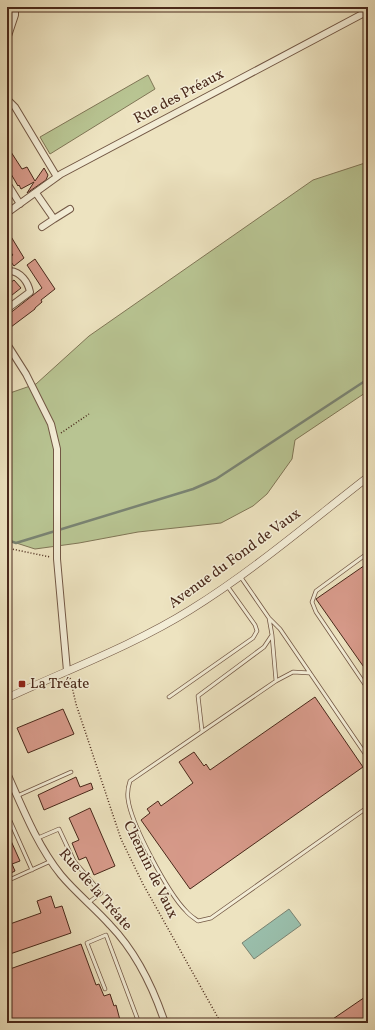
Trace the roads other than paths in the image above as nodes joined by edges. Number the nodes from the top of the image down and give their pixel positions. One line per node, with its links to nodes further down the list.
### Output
1 (15, 7): 3 (street)
2 (368, 11): 5 (street, Rue des Préaux)
3 (7, 39)
4 (7, 99): 5 (street)
5 (57, 177): 7 (street, Rue des Préaux)
6 (7, 183): 8 (street)
7 (36, 193): 8 (street, Rue des Préaux); 11 (street)
8 (20, 204): 10 (street, Rue des Préaux)
9 (70, 209): 11 (street)
10 (7, 213)
11 (54, 219): 12 (street)
12 (42, 227)
13 (7, 266): 14 (street)
14 (7, 309)
15 (7, 344): 22 (street)
16 (368, 477): 18 (street, Avenue du Fond de Vaux)
17 (368, 553): 25 (lane)
18 (240, 576): 19 (street, Avenue du Fond de Vaux); 20 (lane)
19 (227, 585): 22 (street, Avenue du Fond de Vaux); 26 (lane)
20 (269, 618): 21 (lane); 23 (lane)
21 (272, 635): 24 (lane); 28 (lane)
22 (67, 671): 27 (street, Avenue du Fond de Vaux)
23 (310, 673): 24 (lane); 29 (lane)
24 (276, 681): 28 (lane)
25 (368, 689)
26 (170, 697)
27 (7, 698)
28 (202, 731): 33 (lane)
29 (368, 758)
30 (71, 772): 32 (lane)
31 (7, 773): 32 (street, Rue de la Tréate)
32 (17, 796): 35 (street, Rue de la Tréate)
33 (368, 807)
34 (7, 814): 37 (lane)
35 (37, 839): 36 (street, Rue de la Tréate); 39 (lane)
36 (51, 861): 37 (lane); 39 (street, Rue de la Tréate)
37 (32, 870): 38 (lane)
38 (7, 881)
39 (88, 903): 40 (street, Rue de la Tréate)
40 (112, 927): 41 (lane); 44 (street, Rue de la Tréate)
41 (106, 935): 42 (lane); 43 (lane)
42 (105, 989)
43 (139, 1023)
44 (165, 1023)

